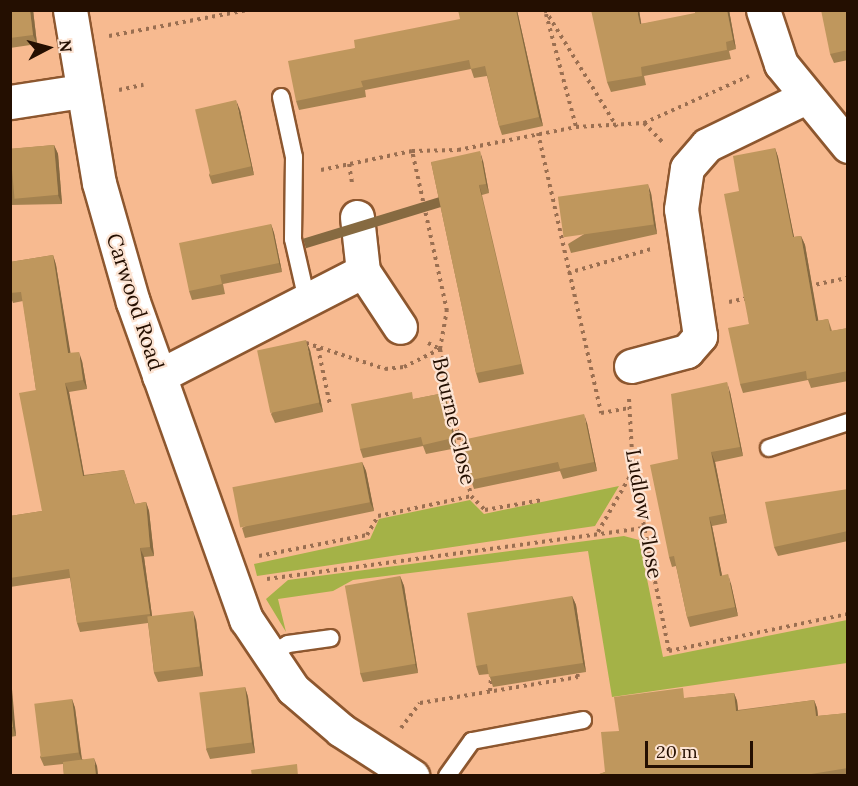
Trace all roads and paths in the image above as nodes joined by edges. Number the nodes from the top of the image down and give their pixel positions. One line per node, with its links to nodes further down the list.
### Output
1 (249, 10): 3 (path)
2 (763, 10): 4 (street)
3 (71, 26): 5 (street, Carwood Road)
4 (781, 64): 7 (street); 10 (path)
5 (81, 91): 8 (street); 26 (street, Carwood Road)
6 (281, 97): 13 (lane)
7 (804, 98): 12 (street); 15 (street)
8 (10, 102)
9 (576, 127): 10 (path); 10 (path); 11 (path)
10 (617, 127)
11 (538, 134): 13 (path); 17 (path)
12 (848, 146)
13 (294, 175): 21 (lane)
14 (357, 217): 16 (street)
15 (686, 239): 17 (path); 22 (street)
16 (363, 271): 21 (street); 23 (street)
17 (568, 273): 28 (path)
18 (848, 278): 19 (path)
19 (799, 288)
20 (754, 297): 22 (path)
21 (307, 300): 26 (street)
22 (699, 308): 25 (street)
23 (400, 327): 32 (path, Bourne Close)
24 (318, 348): 27 (path)
25 (631, 366): 28 (path, Ludlow Close)
26 (159, 376): 36 (street, Carwood Road)
27 (330, 405)
28 (629, 408): 31 (path, Ludlow Close)
29 (848, 422): 30 (lane)
30 (769, 448)
31 (633, 471): 34 (path, Ludlow Close); 35 (path)
32 (471, 496): 33 (path, Bourne Close); 36 (path, Bourne Close)
33 (542, 500)
34 (644, 528): 35 (path); 37 (path, Ludlow Close)
35 (597, 532): 36 (path)
36 (230, 574): 39 (street, Carwood Road)
37 (848, 614)
38 (332, 638): 39 (lane)
39 (268, 656): 48 (street, Carwood Road)
40 (573, 665): 44 (path)
41 (540, 671): 44 (path)
42 (491, 678): 46 (path)
43 (525, 679): 45 (path)
44 (542, 683): 45 (path)
45 (526, 685): 46 (path)
46 (490, 691): 48 (path)
47 (583, 720): 50 (lane)
48 (381, 756): 49 (street, Carwood Road)
49 (412, 776)
50 (447, 776)

